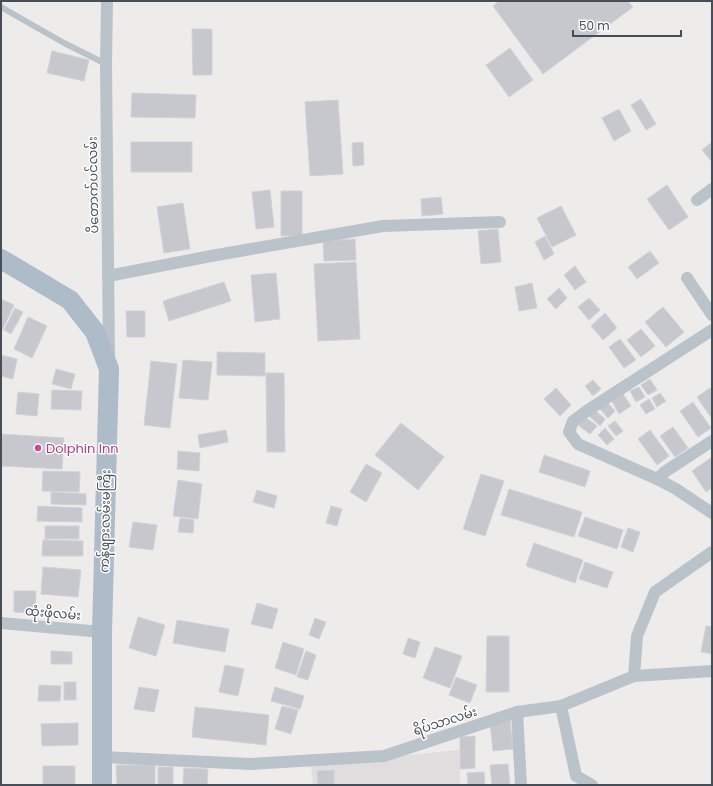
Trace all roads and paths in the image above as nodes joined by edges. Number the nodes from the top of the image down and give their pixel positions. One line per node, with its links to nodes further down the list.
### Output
1 (106, 1): 3 (street, ပိတောက်ပင်လမ်း)
2 (1, 7): 3 (lane)
3 (106, 64): 8 (street, ပိတောက်ပင်လမ်း)
4 (712, 189): 5 (street)
5 (697, 200)
6 (500, 222): 8 (street)
7 (1, 259): 12 (main road, ကန်ဖျားလမ်းမကြီး)
8 (108, 276): 12 (street, ပိတောက်ပင်လမ်း)
9 (687, 278): 10 (street)
10 (712, 315)
11 (712, 330): 14 (street)
12 (109, 369): 18 (main road, ကန်ဖျားလမ်းမကြီး)
13 (712, 441): 14 (street)
14 (657, 479): 15 (street)
15 (712, 513)
16 (712, 552): 20 (street)
17 (1, 623): 18 (street, ထုံးဖိုလမ်း)
18 (102, 632): 23 (main road, ကန်ဖျားလမ်းမကြီး)
19 (712, 671): 20 (street, ရိပ်သာလမ်း)
20 (634, 676): 21 (street, ရိပ်သာလမ်း)
21 (561, 706): 22 (street, ရိပ်သာလမ်း); 26 (street)
22 (517, 712): 23 (street, ရိပ်သာလမ်း); 25 (street)
23 (102, 757): 24 (main road, ကန်ဖျားလမ်းမကြီး)
24 (102, 785)
25 (520, 785)
26 (592, 785)

